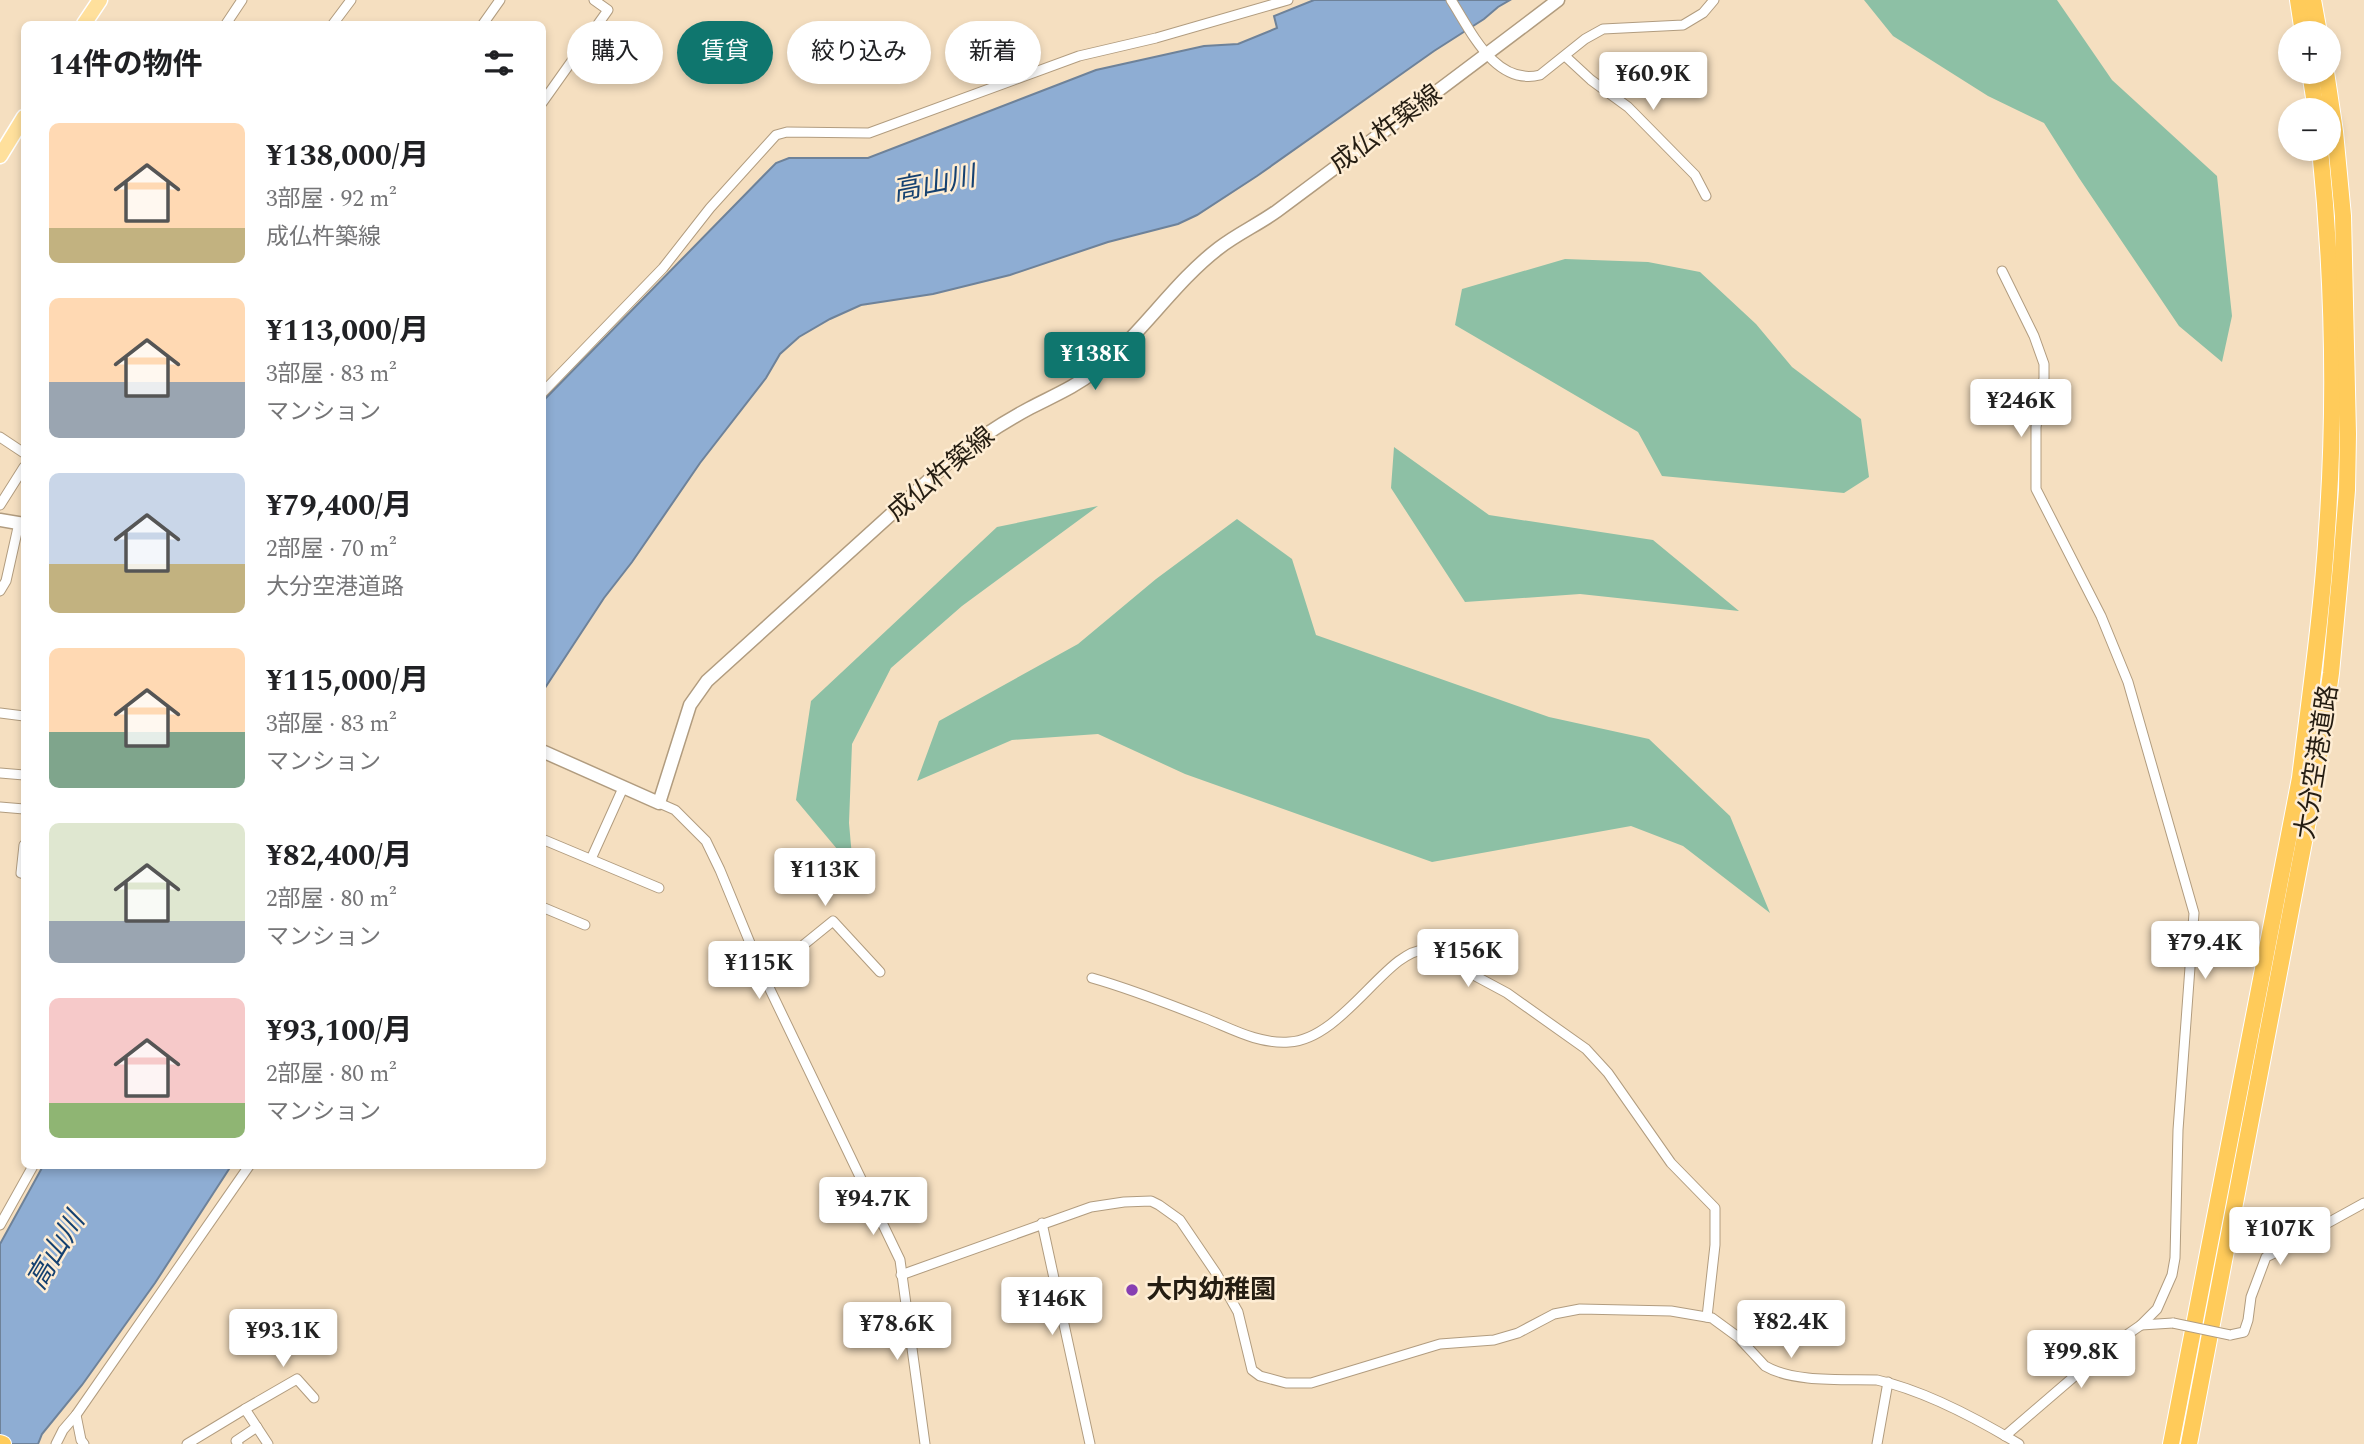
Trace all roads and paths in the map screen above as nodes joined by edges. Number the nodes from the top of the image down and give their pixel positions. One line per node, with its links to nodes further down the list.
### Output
1 (100, 0): 12 (main road)
2 (242, 0): 13 (street)
3 (351, 0): 14 (street)
4 (500, 0): 15 (street)
5 (594, 0): 21 (street)
6 (1288, 0): 27 (street)
7 (1451, 0): 18 (street)
8 (1558, 0): 18 (main road, 成仏杵築線)
9 (1714, 0): 19 (street)
10 (2298, 0): 16 (highway)
11 (2313, 0): 17 (highway)
12 (86, 21)
13 (228, 21)
14 (336, 21)
15 (485, 21)
16 (2302, 21)
17 (2317, 21)
18 (1486, 55): 19 (street); 42 (main road, 成仏杵築線)
19 (1565, 56): 25 (street)
20 (2327, 84): 78 (highway, 大分空港道路)
21 (546, 97)
22 (21, 122): 23 (main road)
23 (0, 156)
24 (2321, 161): 77 (highway, 大分空港道路)
25 (1706, 196)
26 (2002, 271): 60 (street)
27 (546, 389)
28 (0, 437): 29 (street)
29 (21, 451)
30 (21, 472): 31 (street)
31 (0, 505)
32 (0, 520): 33 (main road)
33 (21, 524)
34 (21, 528): 35 (street)
35 (0, 591)
36 (0, 713): 37 (street)
37 (21, 716)
38 (546, 753): 41 (main road)
39 (0, 773): 40 (street)
40 (21, 775)
41 (623, 788): 42 (main road); 46 (street)
42 (659, 803): 51 (street)
43 (0, 807): 44 (street)
44 (21, 809)
45 (546, 841): 46 (street)
46 (591, 859): 47 (street)
47 (659, 888)
48 (546, 909): 49 (street)
49 (585, 925)
50 (880, 972): 51 (street)
51 (764, 977): 58 (street)
52 (1092, 978): 59 (street)
53 (31, 1169): 57 (street)
54 (247, 1169): 64 (street)
55 (2364, 1203): 60 (street, bridge)
56 (1042, 1223): 58 (street); 59 (street); 74 (street)
57 (0, 1225)
58 (901, 1275): 73 (street)
59 (1707, 1317): 61 (street)
60 (2141, 1325): 66 (street)
61 (1888, 1382): 66 (street); 75 (street)
62 (314, 1398): 63 (street)
63 (245, 1409): 65 (street); 70 (street)
64 (76, 1415): 67 (street); 68 (street)
65 (257, 1427): 71 (street); 72 (street)
66 (2005, 1436): 76 (street)
67 (83, 1442): 69 (street)
68 (56, 1444)
69 (94, 1444)
70 (187, 1444)
71 (238, 1444)
72 (268, 1444)
73 (925, 1444)
74 (1090, 1444)
75 (1877, 1444)
76 (2019, 1444)
77 (2171, 1444)
78 (2189, 1444)

